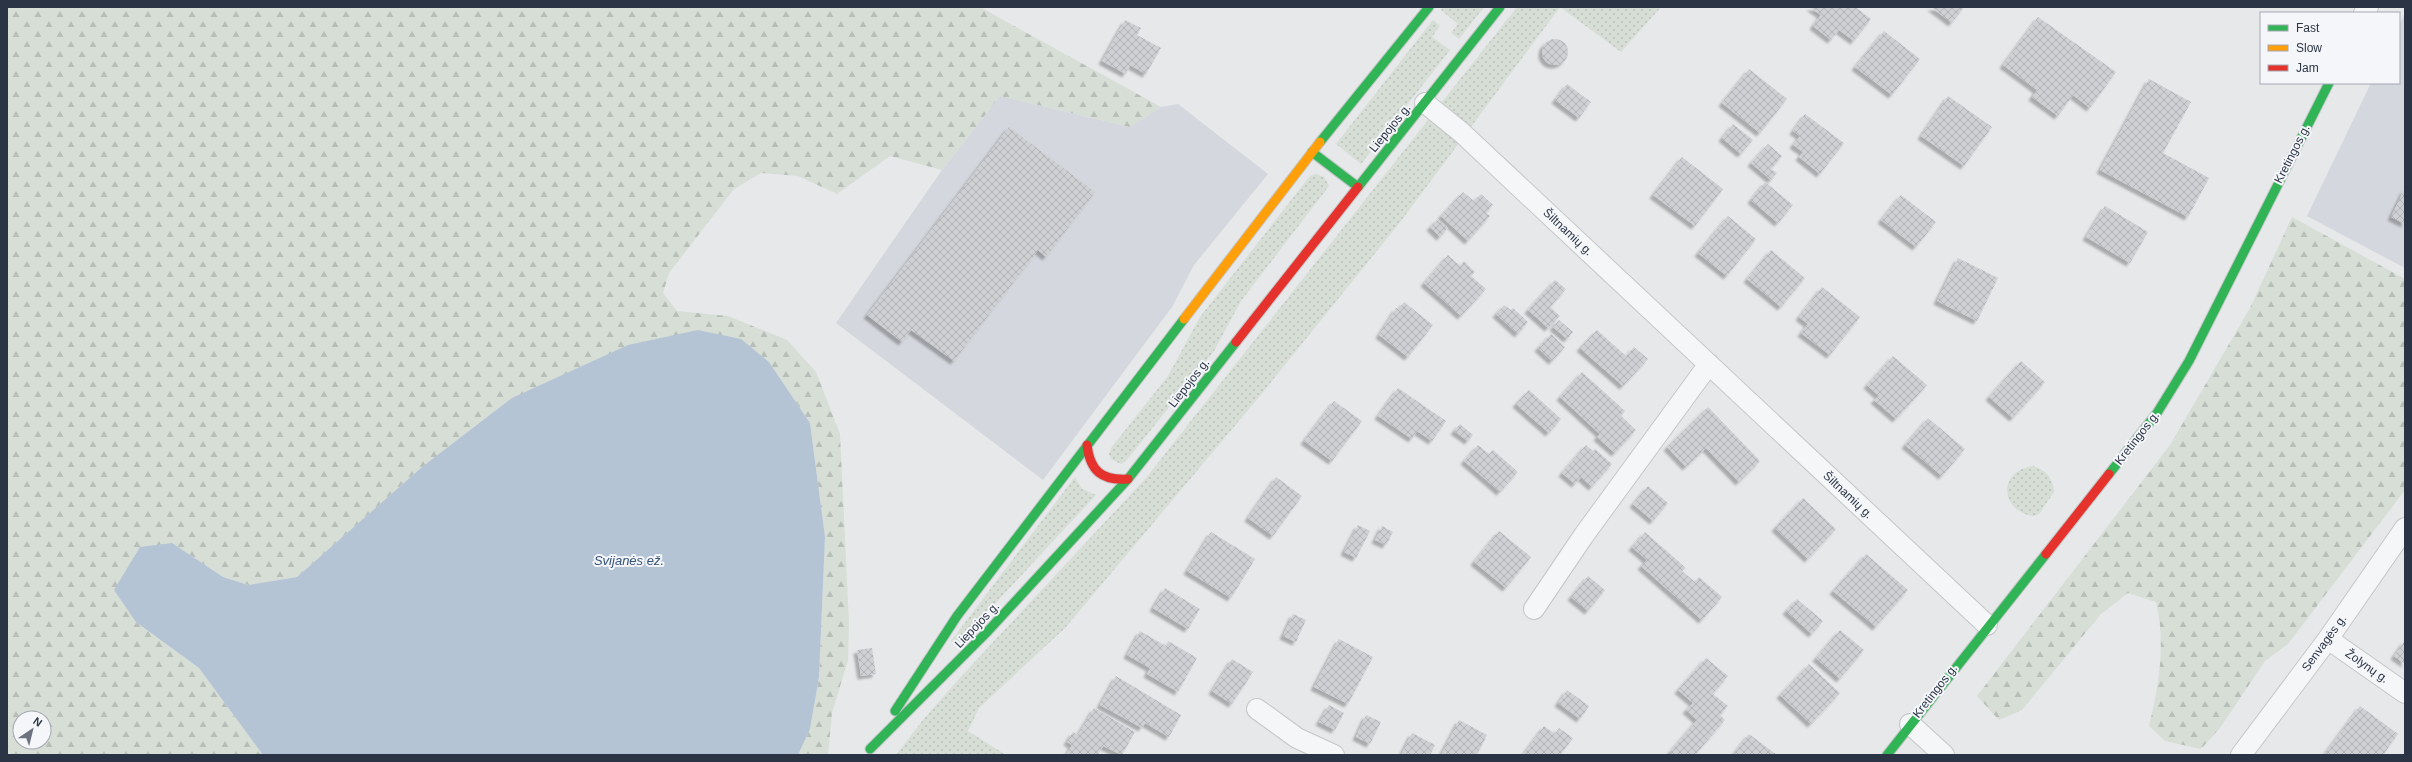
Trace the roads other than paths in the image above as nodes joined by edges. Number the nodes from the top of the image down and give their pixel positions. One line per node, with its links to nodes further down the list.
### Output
1 (1429, 7): 5 (main road, Liepojos g.)
2 (1500, 7): 4 (main road, Liepojos g.)
3 (2328, 84): 12 (main road, Kretingos g.)
4 (1425, 103): 6 (main road, Liepojos g.); 7 (street, Šiltnamių g.)
5 (1312, 152): 6 (main road); 8 (main road, Liepojos g.)
6 (1358, 187): 9 (main road, Liepojos g.)
7 (1709, 364): 11 (street); 12 (street, Šiltnamių g.)
8 (1087, 445): 9 (main road); 17 (main road, Liepojos g.)
9 (1128, 479): 17 (main road, Liepojos g.)
10 (2405, 528): 13 (street, Senvagės g.)
11 (1534, 609)
12 (1987, 625): 16 (main road, Kretingos g.)
13 (2328, 639): 14 (street, Žolynų g.); 21 (street, Senvagės g.)
14 (2405, 693)
15 (1257, 710): 18 (street)
16 (1910, 724): 19 (main road, Kretingos g.); 20 (street)
17 (868, 752)
18 (1334, 755)
19 (1887, 755)
20 (1944, 755)
21 (2241, 755)

